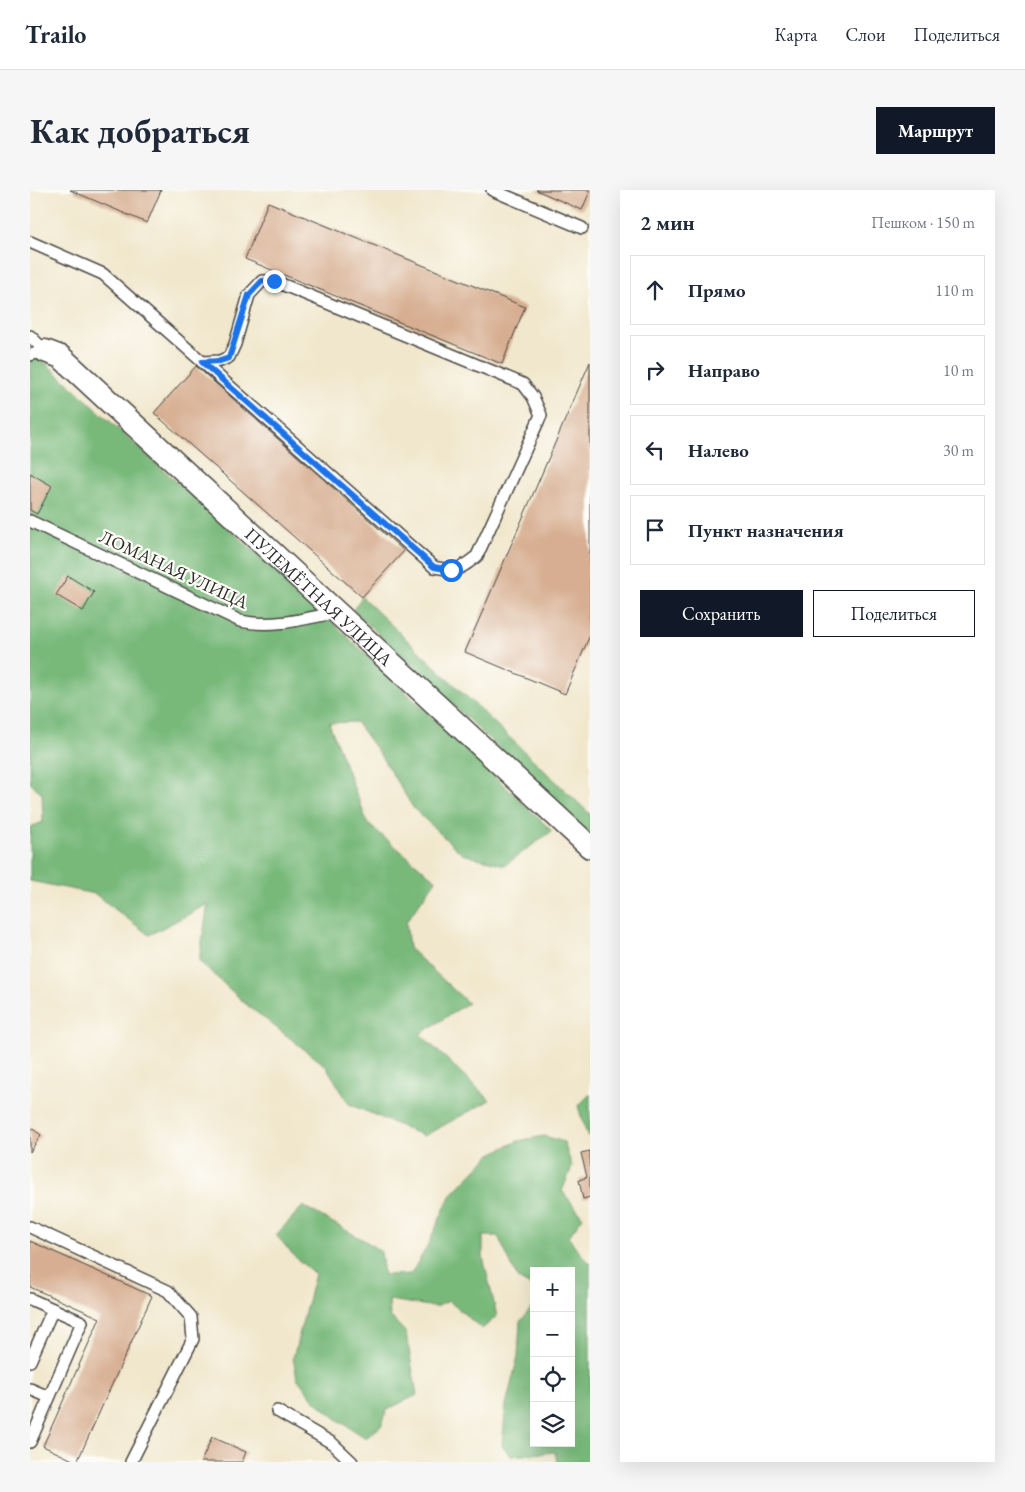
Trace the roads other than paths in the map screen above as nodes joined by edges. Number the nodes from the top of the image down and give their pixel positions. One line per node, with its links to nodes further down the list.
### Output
1 (492, 190): 2 (lane)
2 (582, 228)
3 (30, 242): 5 (lane)
4 (35, 348): 7 (street, ПУЛЕМЁТНАЯ УЛИЦА)
5 (202, 362): 5 (lane)
6 (30, 521): 7 (lane, ЛОМАНАЯ УЛИЦА)
7 (337, 612): 8 (street, ПУЛЕМЁТНАЯ УЛИЦА)
8 (590, 847)
9 (30, 1227): 17 (lane)
10 (30, 1299): 11 (lane)
11 (52, 1309): 12 (lane); 14 (lane)
12 (30, 1361)
13 (30, 1389): 14 (lane)
14 (49, 1397): 16 (lane)
15 (277, 1412): 18 (lane)
16 (30, 1442)
17 (131, 1462)
18 (352, 1462)

